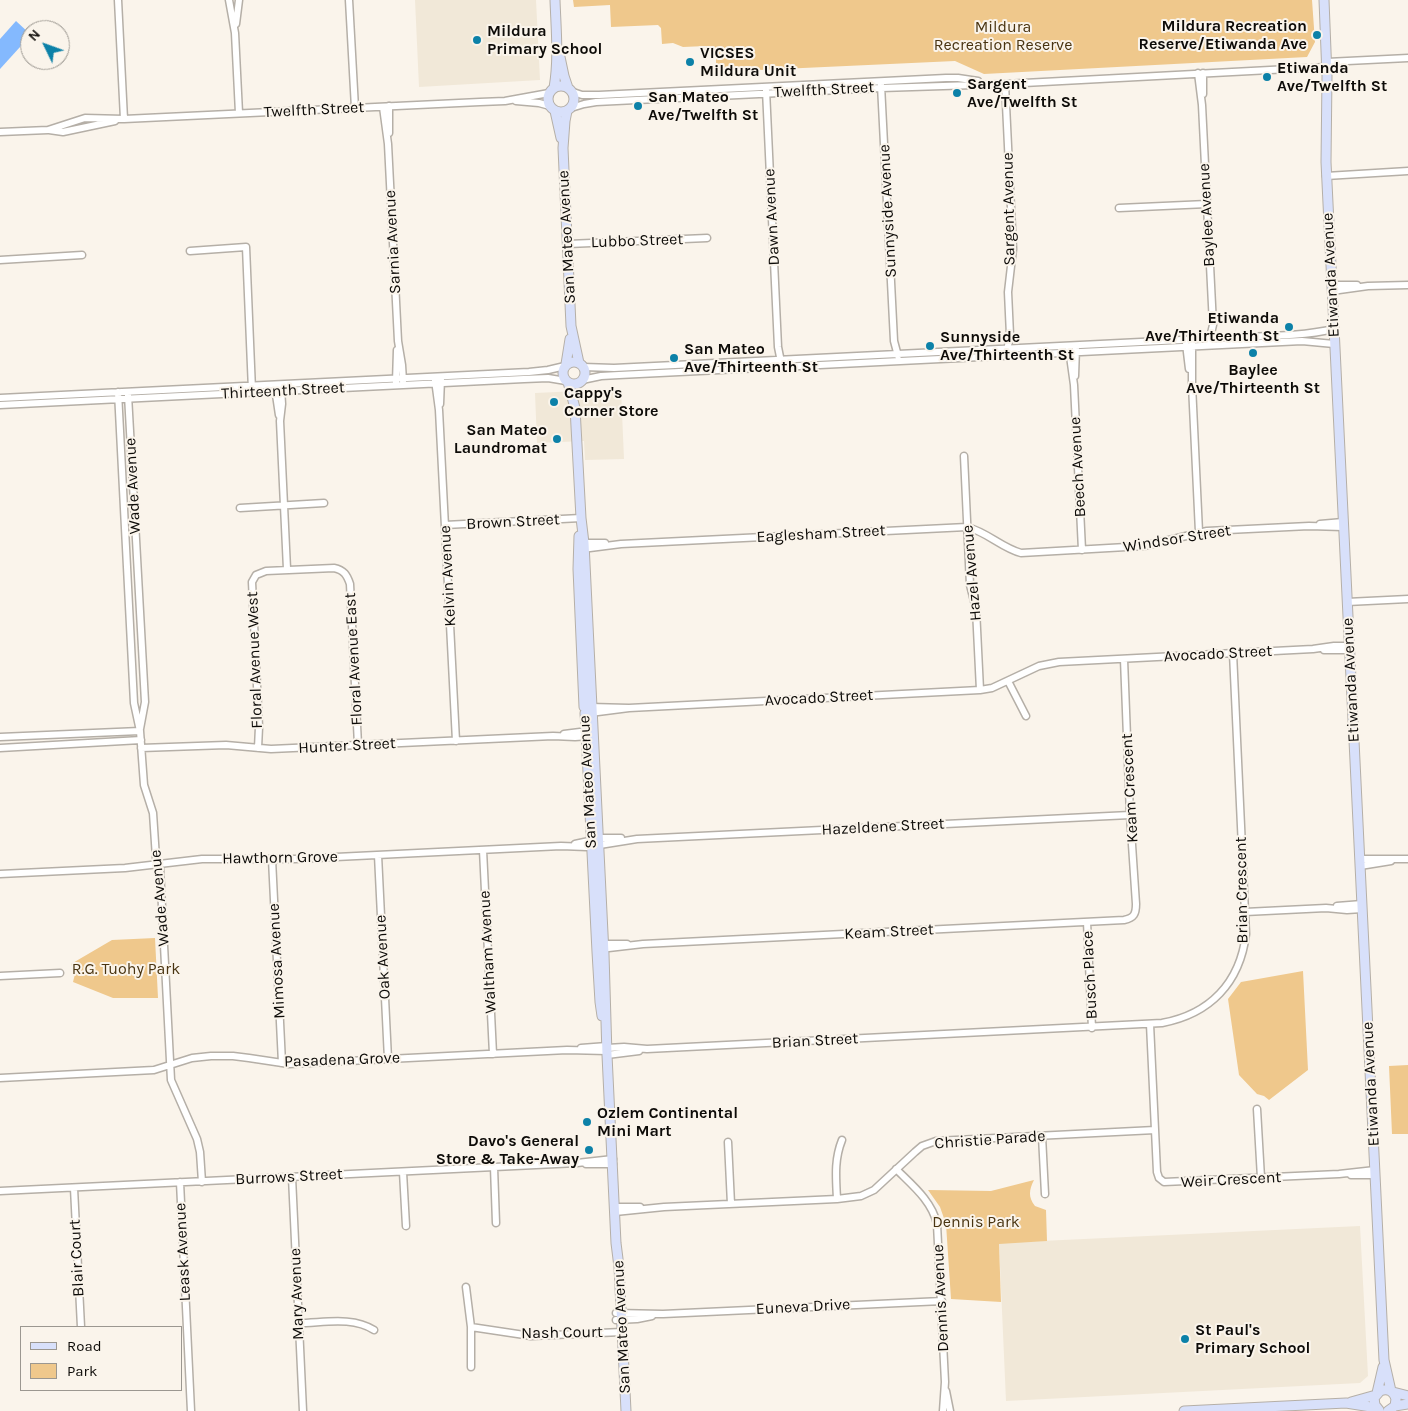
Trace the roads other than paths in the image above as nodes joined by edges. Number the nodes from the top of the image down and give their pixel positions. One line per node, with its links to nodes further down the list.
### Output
1 (118, 0): 23 (street)
2 (229, 0): 7 (street)
3 (238, 0): 7 (street)
4 (350, 0): 19 (street)
5 (555, 0): 8 (street)
6 (1324, 0): 10 (street, Etiwanda Avenue)
7 (235, 33): 22 (street)
8 (557, 45): 14 (street); 15 (street)
9 (1408, 58): 10 (street, Twelfth Street)
10 (1327, 64): 11 (street, Twelfth Street); 27 (street, Etiwanda Avenue)
11 (1200, 73): 13 (street, Twelfth Street); 28 (street, Baylee Avenue)
12 (881, 84): 13 (street, Twelfth Street); 16 (street, Twelfth Street); 48 (street, Sunnyside Avenue)
13 (1005, 84): 40 (street, Sargent Avenue)
14 (551, 90): 15 (street); 17 (street, Twelfth Street); 20 (street)
15 (570, 90): 16 (street, Twelfth Street); 21 (street)
16 (766, 90): 21 (street, Twelfth Street); 49 (street, Dawn Avenue)
17 (505, 101): 18 (street, Twelfth Street); 20 (street, Twelfth Street)
18 (386, 107): 19 (street, Twelfth Street); 54 (street, Sarnia Avenue)
19 (355, 108): 22 (street, Twelfth Street)
20 (552, 108): 21 (street); 25 (street, San Mateo Avenue)
21 (569, 109): 25 (street, San Mateo Avenue)
22 (240, 114): 23 (street, Twelfth Street)
23 (124, 119): 24 (street, Twelfth Street)
24 (0, 132)
25 (563, 148): 31 (street, San Mateo Avenue)
26 (1408, 171): 27 (street)
27 (1326, 176): 36 (street, Etiwanda Avenue)
28 (1207, 204): 29 (street); 37 (street, Baylee Avenue)
29 (1119, 208)
30 (707, 238): 31 (street, Lubbo Street)
31 (568, 244): 38 (street, San Mateo Avenue)
32 (190, 251): 57 (street)
33 (82, 255): 34 (street)
34 (0, 260)
35 (1407, 284): 36 (street)
36 (1332, 288): 39 (street, Etiwanda Avenue)
37 (1213, 325): 41 (street, Baylee Avenue); 42 (street, Baylee Avenue)
38 (572, 326): 50 (street, San Mateo Avenue); 51 (street, San Mateo Avenue)
39 (1334, 329): 42 (street); 44 (street, Etiwanda Avenue)
40 (1010, 335): 46 (street, Sargent Avenue); 47 (street, Sargent Avenue)
41 (1209, 342): 42 (street); 43 (street)
42 (1218, 342): 44 (street)
43 (1189, 343): 45 (street); 73 (street)
44 (1334, 344): 70 (street, Etiwanda Avenue)
45 (1072, 349): 47 (street); 75 (street, Beech Avenue)
46 (1007, 352): 47 (street); 48 (street)
47 (1015, 352)
48 (895, 357): 49 (street)
49 (778, 363): 51 (street); 53 (street)
50 (566, 365): 51 (street); 52 (street, Thirteenth Street); 55 (street)
51 (581, 365): 53 (street)
52 (438, 380): 54 (street, Thirteenth Street); 55 (street, Thirteenth Street); 71 (street, Kelvin Avenue)
53 (581, 381): 55 (street); 64 (street, San Mateo Avenue)
54 (400, 382): 56 (street, Thirteenth Street)
55 (567, 382): 64 (street, San Mateo Avenue)
56 (278, 387): 57 (street, Thirteenth Street); 67 (street)
57 (252, 389): 58 (street, Thirteenth Street); 62 (street, Thirteenth Street)
58 (128, 391): 59 (street, Thirteenth Street); 62 (street, Wade Avenue)
59 (118, 392): 60 (street, Thirteenth Street); 61 (street, Wade Avenue)
60 (0, 398)
61 (118, 399): 62 (street, Thirteenth Street); 63 (street, Thirteenth Street); 87 (street, Wade Avenue)
62 (128, 399): 87 (street, Wade Avenue)
63 (0, 405)
64 (575, 408): 69 (street, San Mateo Avenue)
65 (964, 456): 72 (street, Hazel Avenue)
66 (324, 503): 67 (street)
67 (284, 506): 68 (street); 77 (street)
68 (240, 508)
69 (581, 518): 71 (street, Brown Street); 74 (street, San Mateo Avenue)
70 (1343, 524): 73 (street, Windsor Street); 79 (street, Etiwanda Avenue)
71 (445, 525): 91 (street, Kelvin Avenue)
72 (967, 527): 74 (street, Eaglesham Street); 76 (street, Eaglesham Street); 84 (street, Hazel Avenue)
73 (1199, 532): 75 (street, Windsor Street)
74 (581, 546): 85 (street, San Mateo Avenue)
75 (1082, 550): 76 (street, Windsor Street)
76 (1015, 551)
77 (287, 570): 92 (street, Floral Avenue East); 95 (street, Floral Avenue West)
78 (1408, 599): 79 (street)
79 (1347, 602): 80 (street, Etiwanda Avenue)
80 (1349, 648): 81 (street, Avocado Street); 102 (street, Etiwanda Avenue)
81 (1233, 653): 82 (street, Avocado Street); 106 (street, Brian Crescent)
82 (1124, 659): 83 (street, Avocado Street); 96 (street, Keam Crescent)
83 (1008, 681): 84 (street, Avocado Street); 86 (street)
84 (980, 690): 85 (street, Avocado Street)
85 (588, 710): 88 (street, San Mateo Avenue)
86 (1026, 716)
87 (140, 731): 89 (street); 90 (street, Wade Avenue)
88 (589, 734): 91 (street, Hunter Street); 97 (street, San Mateo Avenue)
89 (0, 737)
90 (141, 740): 93 (street); 94 (street, Wade Avenue)
91 (456, 741): 92 (street, Hunter Street)
92 (358, 745): 95 (street, Hunter Street)
93 (0, 748)
94 (141, 748): 95 (street, Hunter Street); 103 (street, Wade Avenue)
95 (258, 748)
96 (1130, 815): 97 (street, Hazeldene Street); 107 (street, Keam Crescent)
97 (595, 843): 98 (street, Hawthorn Grove); 109 (street, San Mateo Avenue)
98 (483, 850): 99 (street, Hawthorn Grove); 116 (street, Waltham Avenue)
99 (378, 855): 101 (street, Hawthorn Grove); 117 (street, Oak Avenue)
100 (1408, 859): 102 (street)
101 (272, 860): 103 (street, Hawthorn Grove); 118 (street, Mimosa Avenue)
102 (1360, 862): 105 (street, Etiwanda Avenue)
103 (158, 864): 104 (street, Hawthorn Grove); 119 (street, Wade Avenue)
104 (0, 874)
105 (1362, 906): 106 (street); 130 (street, Etiwanda Avenue)
106 (1245, 912): 112 (street, Brian Crescent)
107 (1134, 916): 108 (street, Keam Street)
108 (1087, 922): 109 (street, Keam Street); 113 (street, Busch Place)
109 (600, 946): 115 (street, San Mateo Avenue)
110 (60, 973): 111 (street)
111 (0, 976)
112 (1150, 1024): 113 (street, Brian Crescent); 122 (street, Weir Crescent)
113 (1092, 1028): 114 (street, Brian Crescent)
114 (982, 1032): 115 (street, Brian Street)
115 (607, 1050): 116 (street, Pasadena Grove); 126 (street, San Mateo Avenue)
116 (493, 1054): 117 (street, Pasadena Grove)
117 (388, 1059): 118 (street, Pasadena Grove)
118 (282, 1064): 119 (street, Pasadena Grove)
119 (170, 1065): 120 (street, Pasadena Grove); 134 (street, Wade Avenue)
120 (0, 1078)
121 (1257, 1109): 132 (street)
122 (1155, 1130): 123 (street, Christie Parade); 132 (street, Weir Crescent)
123 (1042, 1136): 128 (street, Christie Parade); 137 (street)
124 (842, 1140): 138 (street)
125 (728, 1142): 139 (street)
126 (613, 1162): 127 (street, Burrows Street); 140 (street, San Mateo Avenue)
127 (494, 1167): 129 (street, Burrows Street); 141 (street)
128 (896, 1169): 138 (street, Christie Parade); 144 (street, Dennis Avenue)
129 (403, 1172): 131 (street, Burrows Street); 142 (street)
130 (1375, 1173): 132 (street, Weir Crescent); 151 (street, Etiwanda Avenue)
131 (292, 1177): 134 (street, Burrows Street); 146 (street, Mary Avenue)
132 (1261, 1178)
133 (180, 1182): 134 (street, Burrows Street); 135 (street, Burrows Street); 160 (street, Leask Avenue)
134 (202, 1182)
135 (74, 1188): 136 (street, Burrows Street); 147 (street, Blair Court)
136 (0, 1191)
137 (1045, 1194)
138 (837, 1199): 139 (street, Christie Parade)
139 (731, 1204): 140 (street, Christie Parade)
140 (615, 1210): 145 (street, San Mateo Avenue)
141 (496, 1223)
142 (406, 1226)
143 (466, 1287): 148 (street)
144 (942, 1300): 145 (street, Euneva Drive); 153 (street, Dennis Avenue)
145 (619, 1316): 150 (street, San Mateo Avenue)
146 (298, 1323): 149 (street); 161 (street, Mary Avenue)
147 (81, 1326)
148 (471, 1327): 150 (street, Nash Court); 152 (street)
149 (374, 1330)
150 (620, 1332): 162 (street, San Mateo Avenue); 163 (street, San Mateo Avenue)
151 (1384, 1360): 154 (street, Etiwanda Avenue); 155 (street, Etiwanda Avenue)
152 (471, 1367)
153 (945, 1382): 164 (street, Dennis Avenue); 165 (street, Dennis Avenue)
154 (1392, 1392): 155 (street); 156 (street); 159 (street)
155 (1376, 1394): 157 (street); 159 (street)
156 (1408, 1396)
157 (1346, 1403): 159 (street); 166 (street)
158 (1408, 1404): 159 (street)
159 (1386, 1410)
160 (190, 1411)
161 (303, 1411)
162 (620, 1411)
163 (626, 1411)
164 (943, 1411)
165 (950, 1411)
166 (1184, 1411)

